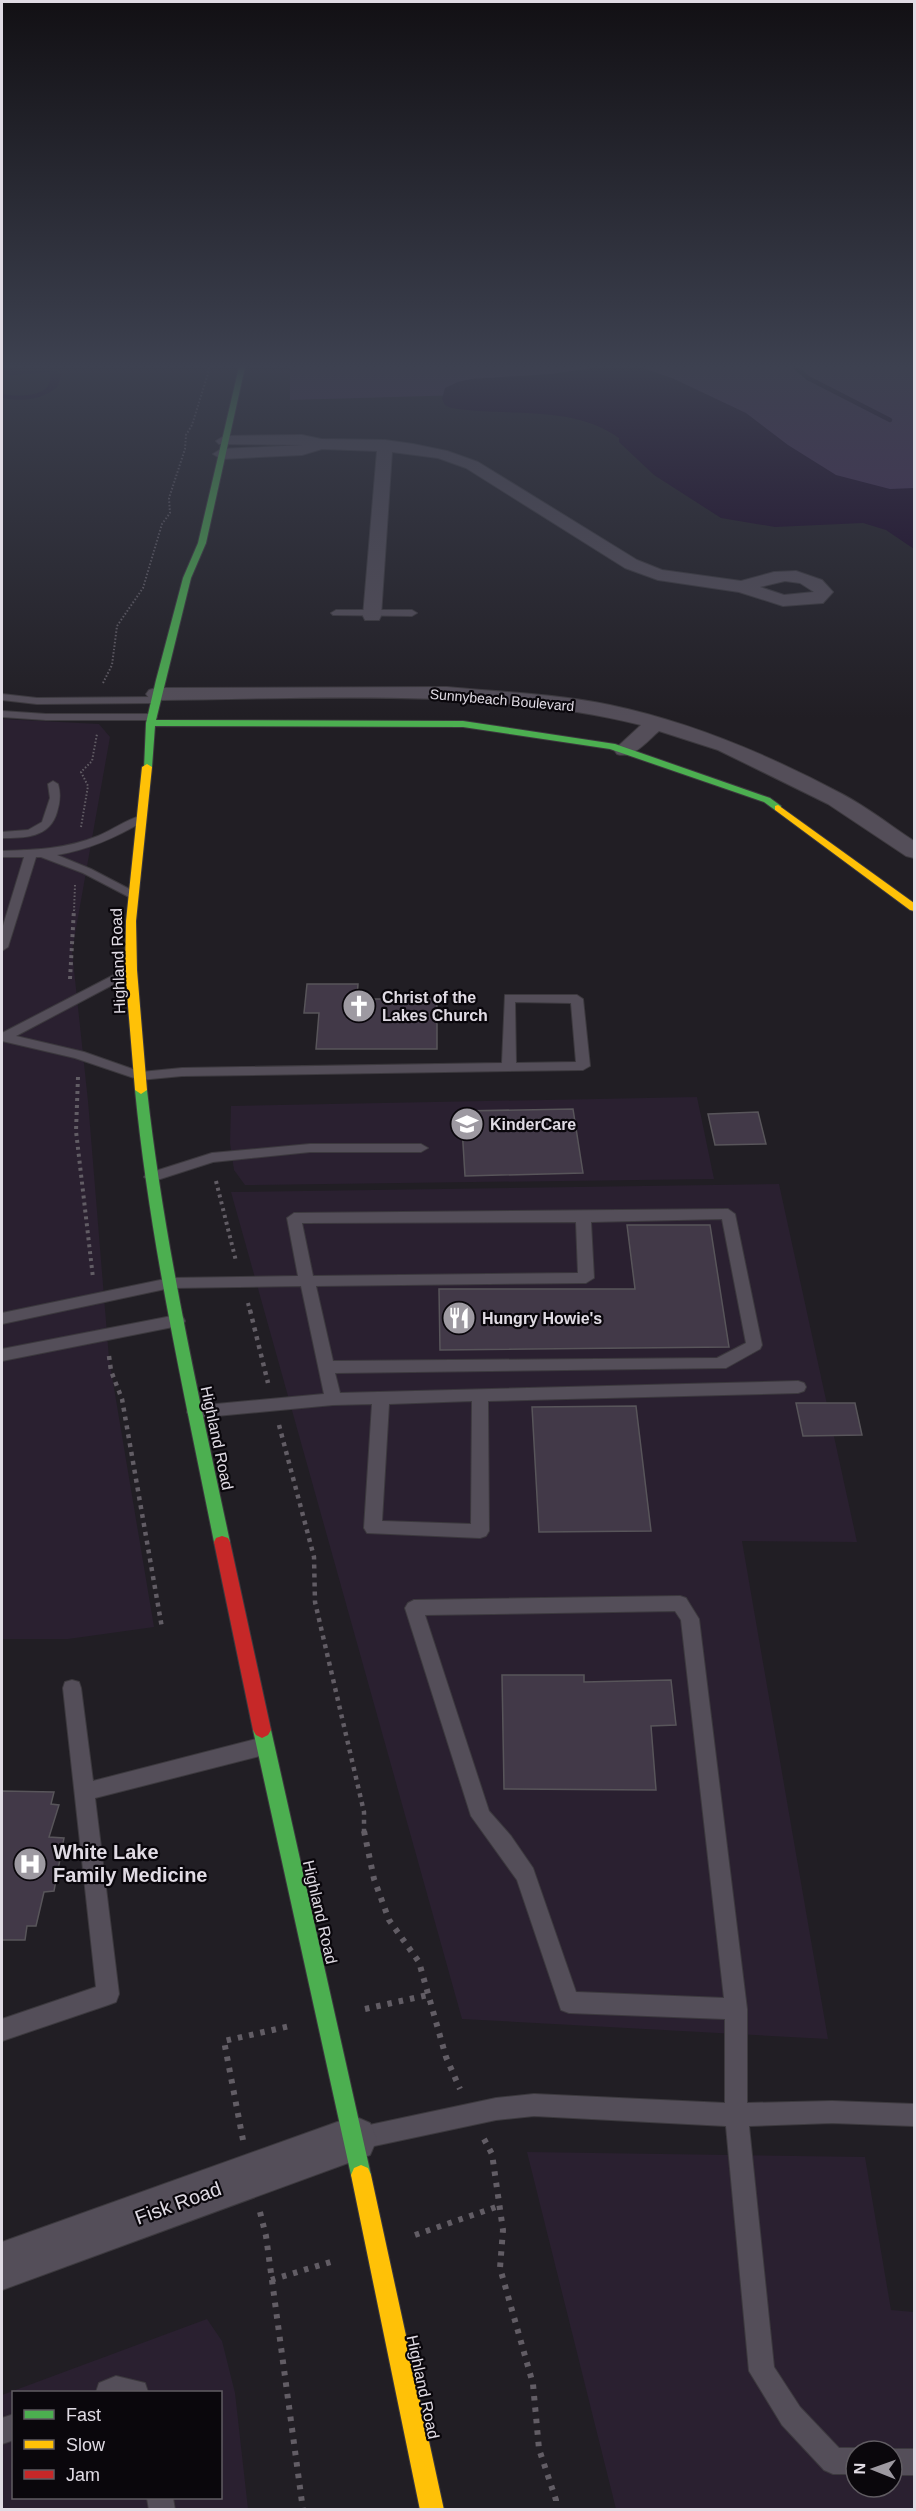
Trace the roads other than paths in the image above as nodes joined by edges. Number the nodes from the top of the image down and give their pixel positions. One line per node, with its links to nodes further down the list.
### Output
1 (215, 484): 10 (main road, Highland Road)
2 (383, 484): 7 (street)
3 (503, 484): 4 (street)
4 (742, 587)
5 (336, 613): 7 (lane)
6 (412, 613): 7 (lane)
7 (372, 614)
8 (274, 694): 10 (street, Sunnybeach Boulevard); 13 (street, Sunnybeach Boulevard); 14 (street)
9 (2, 697): 10 (lane)
10 (155, 697): 12 (main road, Highland Road)
11 (2, 714): 12 (lane)
12 (152, 720): 14 (main road, Sunnybeach Boulevard); 17 (main road, Highland Road)
13 (656, 723): 15 (street); 19 (street, Sunnybeach Boulevard)
14 (267, 724): 15 (main road, Sunnybeach Boulevard)
15 (624, 750): 24 (main road, Sunnybeach Boulevard)
16 (54, 784): 18 (lane)
17 (140, 819): 22 (lane); 23 (main road, Highland Road)
18 (2, 835)
19 (915, 851)
20 (2, 854): 21 (lane)
21 (31, 854): 22 (lane); 25 (lane)
22 (44, 854): 23 (lane)
23 (133, 895): 26 (main road, Highland Road)
24 (915, 908)
25 (2, 947)
26 (132, 970): 27 (lane); 29 (main road, Highland Road)
27 (3, 1037): 29 (lane)
28 (509, 1067): 28 (lane); 29 (lane)
29 (140, 1076): 31 (main road, Highland Road)
30 (421, 1148): 31 (lane)
31 (151, 1177): 34 (main road, Highland Road)
32 (583, 1217): 33 (lane); 33 (lane); 38 (lane)
33 (307, 1281): 34 (lane); 38 (lane)
34 (170, 1283): 35 (lane); 36 (main road, Highland Road)
35 (2, 1319)
36 (177, 1321): 37 (lane); 43 (main road, Highland Road)
37 (2, 1355)
38 (326, 1367): 42 (lane)
39 (798, 1387): 40 (lane)
40 (480, 1395): 41 (lane); 41 (lane)
41 (381, 1398): 42 (lane)
42 (333, 1399): 43 (lane)
43 (195, 1412): 45 (main road, Highland Road)
44 (72, 1688): 46 (lane)
45 (266, 1746): 46 (lane); 51 (main road, Highland Road)
46 (84, 1792): 48 (lane)
47 (736, 2009): 47 (lane); 49 (lane)
48 (2, 2030)
49 (736, 2115): 50 (lane); 51 (lane); 55 (lane)
50 (915, 2115)
51 (354, 2139): 52 (street, Fisk Road); 56 (main road, Highland Road)
52 (2, 2266)
53 (111, 2391): 54 (lane)
54 (129, 2391)
55 (844, 2461)
56 (432, 2510)

